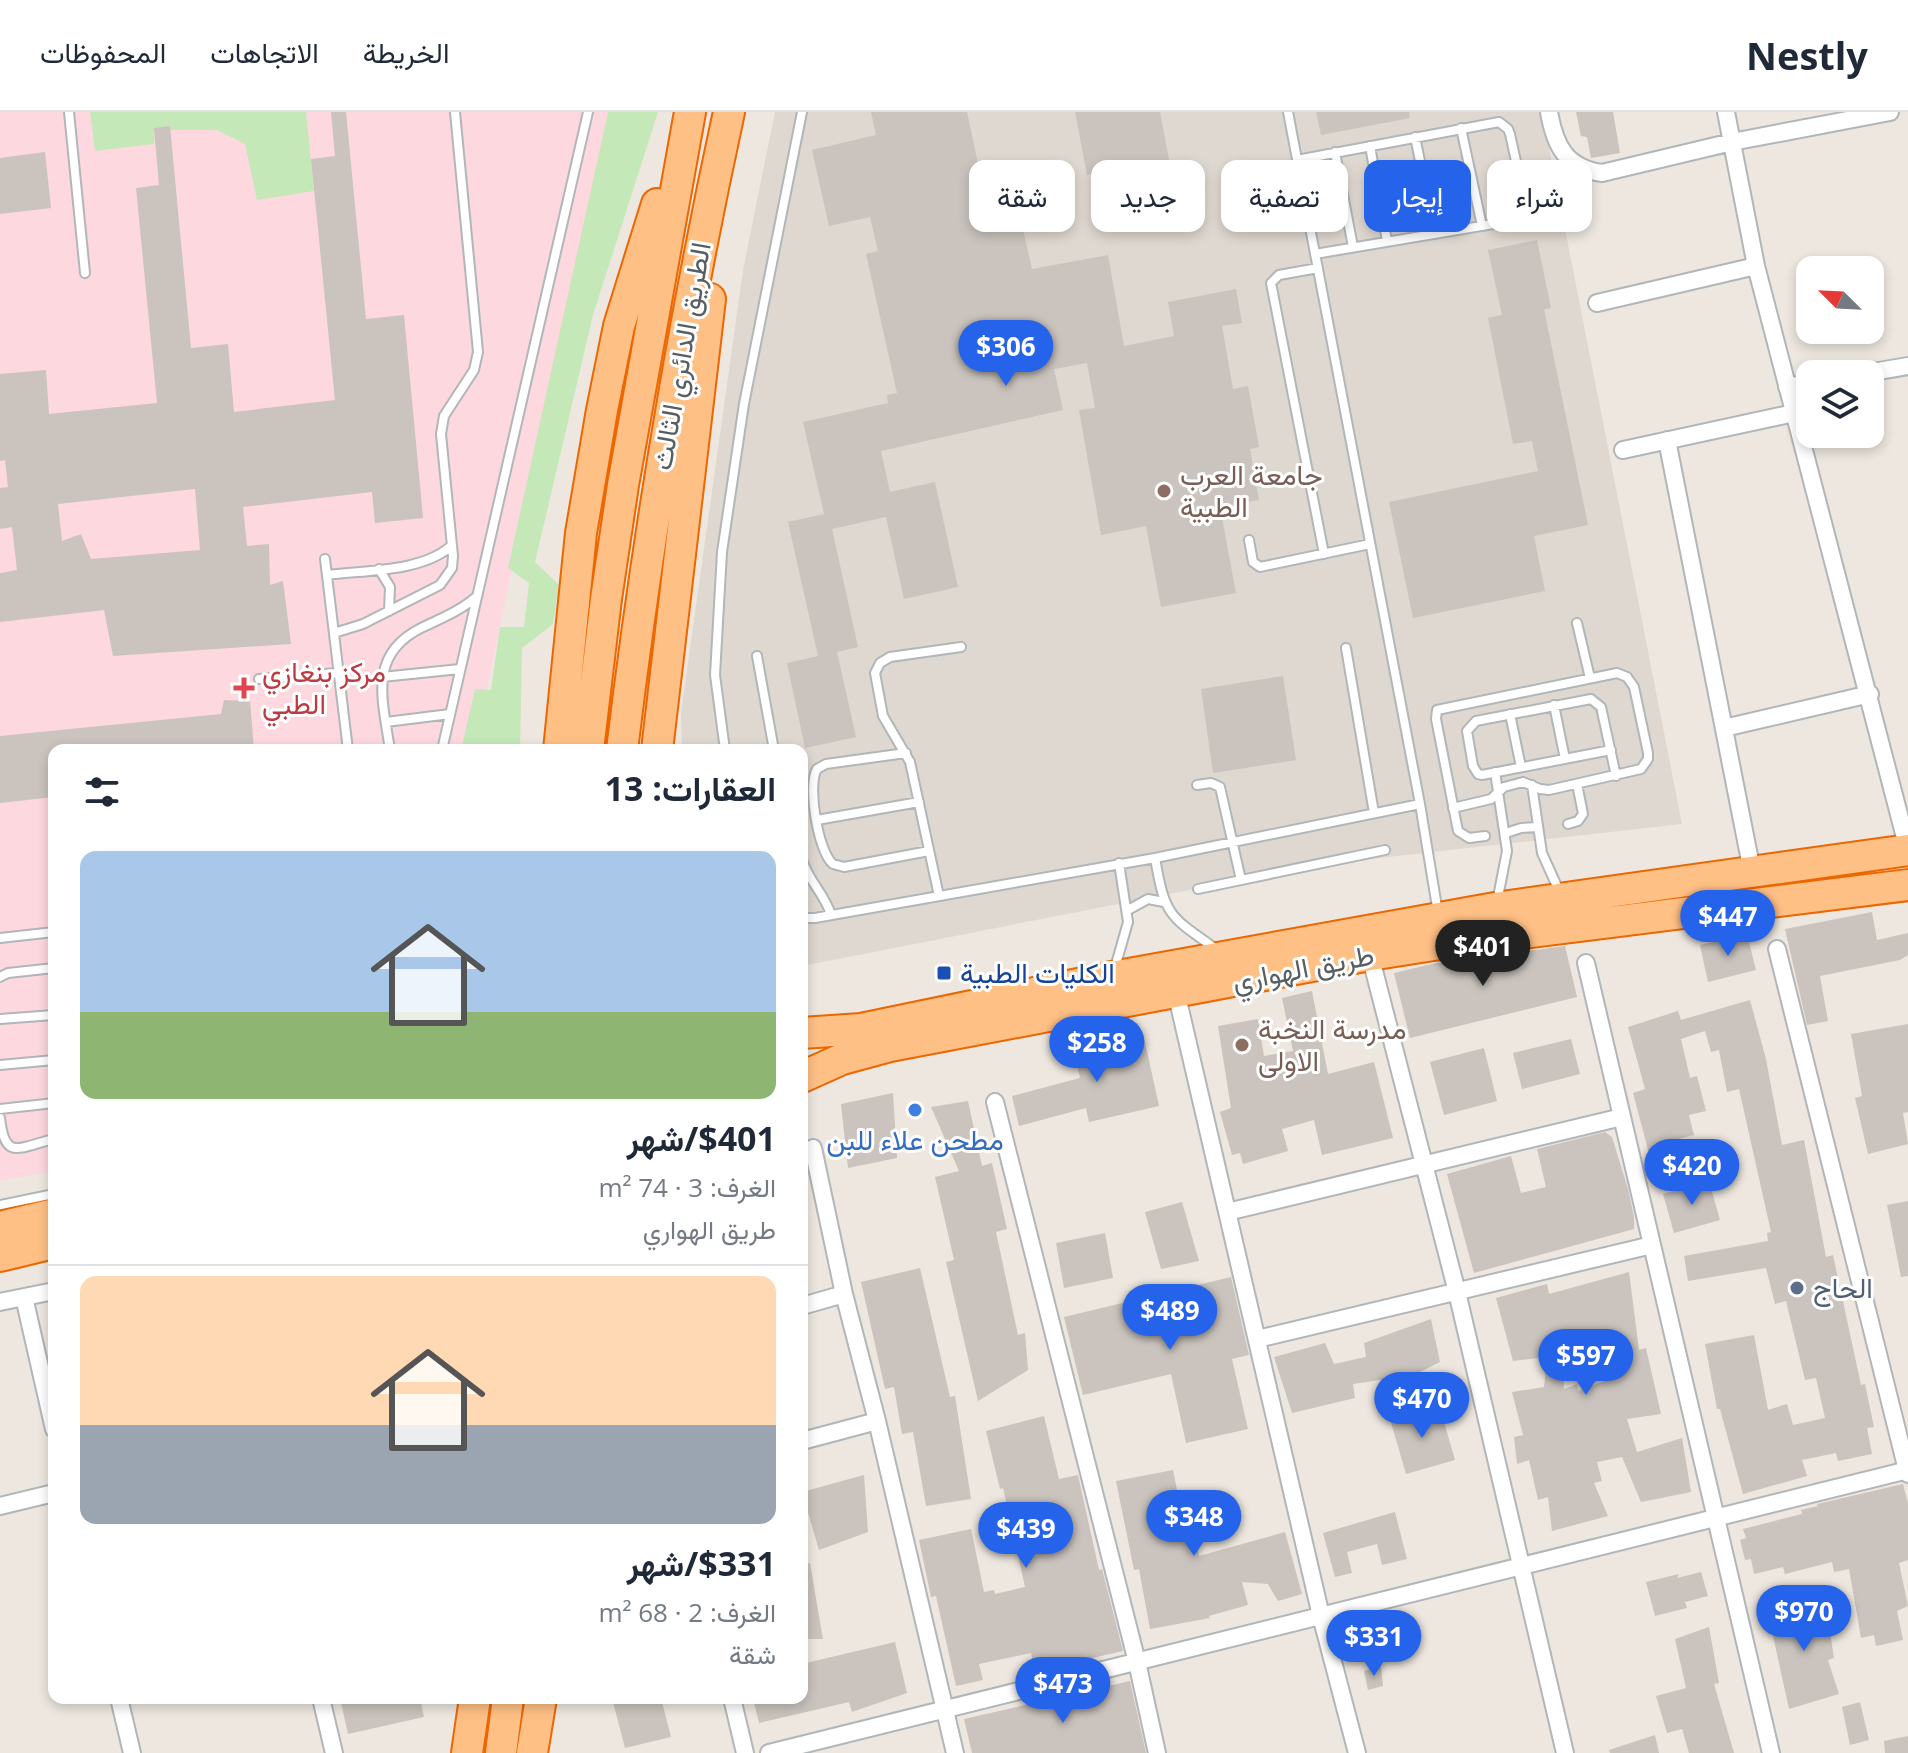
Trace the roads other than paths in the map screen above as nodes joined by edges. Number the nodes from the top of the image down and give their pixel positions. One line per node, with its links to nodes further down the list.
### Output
1 (69, 112): 27 (lane)
2 (455, 112): 38 (lane)
3 (588, 112): 43 (lane)
4 (690, 112): 14 (highway, الطريق الدائري الثالث)
5 (729, 112): 18 (highway, الطريق الدائري الثالث)
6 (802, 112): 68 (lane)
7 (1288, 112): 17 (lane)
8 (1549, 112): 13 (street)
9 (1726, 112): 13 (street)
10 (1890, 112): 13 (street)
11 (1461, 128): 12 (lane); 19 (lane); 19 (lane)
12 (1415, 137): 15 (lane); 21 (lane)
13 (1732, 142): 25 (street)
14 (683, 143): 64 (highway); 65 (highway, الطريق الدائري الثالث)
15 (1370, 146): 16 (lane); 22 (lane)
16 (1335, 152): 17 (lane); 23 (lane)
17 (1297, 160)
18 (708, 207): 66 (highway, الطريق الدائري الثالث); 67 (highway)
19 (1482, 226): 21 (lane)
20 (1311, 232): 24 (lane)
21 (1435, 233): 22 (lane)
22 (1387, 241): 23 (lane)
23 (1353, 247): 24 (lane)
24 (1315, 254): 26 (lane)
25 (1756, 266): 28 (street); 32 (street)
26 (1318, 268): 37 (lane); 39 (lane)
27 (85, 273)
28 (1597, 303)
29 (1908, 366): 30 (street)
30 (1884, 370)
31 (1796, 385): 32 (street)
32 (1787, 387): 33 (street)
33 (1794, 413): 34 (street); 55 (street)
34 (1667, 440): 35 (street); 60 (street)
35 (1623, 450)
36 (1249, 540): 39 (lane)
37 (1370, 544): 39 (lane); 81 (lane)
38 (452, 545): 41 (lane); 44 (lane)
39 (1324, 554)
40 (325, 559): 42 (lane)
41 (379, 569): 42 (lane); 44 (lane)
42 (327, 575): 46 (lane)
43 (477, 597): 50 (lane); 52 (lane)
44 (389, 611): 46 (lane)
45 (1577, 623): 53 (lane)
46 (334, 633): 51 (lane)
47 (961, 647): 71 (lane)
48 (1346, 648): 83 (lane)
49 (757, 656): 69 (lane)
50 (460, 669): 52 (lane); 57 (lane)
51 (338, 673): 54 (lane); 61 (lane)
52 (382, 677): 59 (lane)
53 (1590, 678): 75 (lane); 82 (lane)
54 (259, 679)
55 (1870, 694): 60 (street); 90 (street)
56 (1554, 705): 58 (lane); 70 (lane); 72 (lane)
57 (450, 714): 59 (lane); 63 (lane)
58 (1510, 714): 73 (lane); 74 (lane)
59 (386, 722): 62 (lane)
60 (1724, 728): 95 (street)
61 (347, 744)
62 (389, 744)
63 (443, 744)
64 (560, 744)
65 (589, 744)
66 (623, 744)
67 (658, 744)
68 (724, 744)
69 (773, 744)
70 (1611, 750): 72 (lane); 75 (lane)
71 (906, 753): 80 (lane); 84 (lane)
72 (1565, 759): 73 (lane)
73 (1521, 767): 74 (lane)
74 (1495, 772): 79 (lane)
75 (1616, 776): 76 (lane)
76 (1577, 784): 78 (lane); 85 (lane)
77 (1197, 785): 89 (lane)
78 (1532, 785): 79 (lane); 86 (lane)
79 (1499, 792): 82 (lane); 87 (lane)
80 (919, 802): 84 (lane); 92 (lane)
81 (1420, 804): 83 (lane); 107 (lane)
82 (1453, 808): 88 (lane)
83 (1374, 813): 89 (lane)
84 (817, 820): 92 (lane)
85 (1568, 824)
86 (1538, 827): 87 (lane); 101 (lane)
87 (1506, 833): 103 (lane)
88 (1485, 836)
89 (1233, 842): 93 (lane); 97 (lane)
90 (1908, 849): 95 (highway, طريق الهواري)
91 (1385, 850): 97 (lane)
92 (929, 851): 100 (lane)
93 (1155, 858): 94 (lane); 102 (lane)
94 (1119, 863): 100 (lane); 104 (lane)
95 (1752, 871): 101 (highway, طريق الهواري)
96 (808, 877): 105 (lane)
97 (1241, 880): 99 (lane)
98 (1908, 885): 111 (highway, طريق الهواري)
99 (1198, 889)
100 (939, 896): 105 (lane)
101 (1563, 898): 103 (highway, طريق الهواري)
102 (1164, 902): 104 (lane); 112 (lane)
103 (1495, 908): 107 (highway, طريق الهواري)
104 (1128, 910): 116 (lane)
105 (831, 915): 106 (lane)
106 (808, 917)
107 (1438, 918): 112 (highway, طريق الهواري)
108 (48, 933): 109 (lane)
109 (0, 938)
110 (1777, 949): 150 (street)
111 (1370, 955): 117 (highway, طريق الهواري); 131 (street)
112 (1227, 957): 116 (highway, طريق الهواري)
113 (1586, 963): 127 (street)
114 (48, 969): 115 (lane)
115 (0, 977)
116 (1112, 977): 120 (highway, طريق الهواري)
117 (1176, 992): 123 (highway, طريق الهواري); 134 (street)
118 (48, 1015): 119 (lane)
119 (0, 1019)
120 (808, 1033)
121 (48, 1061): 122 (lane)
122 (0, 1065)
123 (808, 1074)
124 (995, 1102): 156 (street)
125 (48, 1104): 126 (lane)
126 (0, 1109)
127 (1622, 1117): 131 (street); 138 (street)
128 (0, 1118): 129 (lane)
129 (48, 1140)
130 (813, 1148): 142 (street)
131 (1425, 1165): 134 (street); 141 (street)
132 (48, 1195): 133 (lane)
133 (0, 1205)
134 (1227, 1212): 146 (street)
135 (48, 1215): 136 (highway)
136 (0, 1227)
137 (48, 1244): 139 (highway)
138 (1652, 1245): 141 (street); 153 (street)
139 (0, 1256)
140 (48, 1292): 143 (street)
141 (1457, 1292): 146 (street); 154 (street)
142 (844, 1294): 145 (street); 148 (street)
143 (24, 1297): 144 (street); 147 (street)
144 (0, 1302)
145 (808, 1304)
146 (1257, 1339): 155 (street)
147 (48, 1403)
148 (877, 1421): 149 (street); 164 (street)
149 (808, 1439)
150 (1908, 1472): 153 (street)
151 (48, 1494): 152 (street)
152 (0, 1506)
153 (1714, 1518): 154 (street); 177 (street)
154 (1520, 1567): 155 (street); 176 (street)
155 (1321, 1616): 156 (street); 175 (street)
156 (1137, 1662): 164 (street); 174 (street)
157 (120, 1704): 165 (street)
158 (322, 1704): 166 (street)
159 (455, 1704): 167 (highway)
160 (474, 1704): 168 (highway)
161 (507, 1704): 169 (highway)
162 (540, 1704): 170 (highway)
163 (733, 1704): 171 (street)
164 (944, 1709): 172 (street); 173 (street)
165 (132, 1753)
166 (334, 1753)
167 (457, 1753)
168 (467, 1753)
169 (501, 1753)
170 (532, 1753)
171 (745, 1753)
172 (769, 1753)
173 (955, 1753)
174 (1157, 1753)
175 (1357, 1753)
176 (1565, 1753)
177 (1771, 1753)

